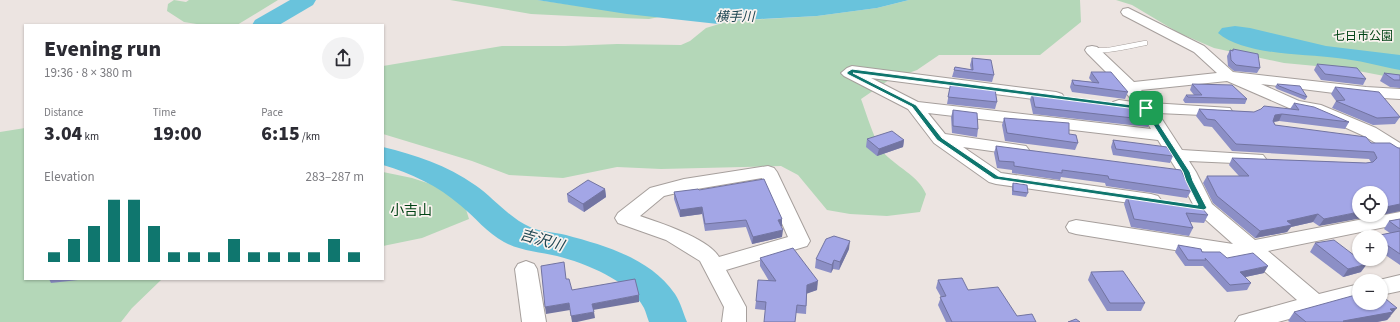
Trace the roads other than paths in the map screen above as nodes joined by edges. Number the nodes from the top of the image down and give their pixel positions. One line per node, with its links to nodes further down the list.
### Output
1 (1128, 12): 4 (street)
2 (1144, 43): 3 (lane)
3 (1092, 50): 5 (street)
4 (1229, 76): 5 (street); 6 (street); 15 (street)
5 (1130, 88): 10 (street)
6 (1400, 94)
7 (1069, 98): 9 (street)
8 (1100, 102): 10 (street)
9 (914, 106): 13 (street); 14 (street)
10 (1146, 108): 11 (street); 13 (street)
11 (1236, 112)
12 (1340, 135): 15 (street)
13 (1164, 136): 17 (street)
14 (940, 139): 16 (street); 21 (street)
15 (1393, 145)
16 (1040, 152)
17 (1176, 156): 18 (street); 20 (street)
18 (1277, 160)
19 (1164, 169): 20 (street)
20 (1187, 172): 24 (street)
21 (1165, 202)
22 (1400, 218): 24 (street)
23 (1076, 227): 24 (street)
24 (1251, 248): 30 (street)
25 (713, 266): 25 (street); 32 (street)
26 (526, 269): 31 (street)
27 (1400, 283): 28 (street)
28 (1388, 286)
29 (1352, 294): 30 (street)
30 (1315, 303): 33 (street)
31 (534, 322)
32 (734, 322)
33 (1247, 322)

